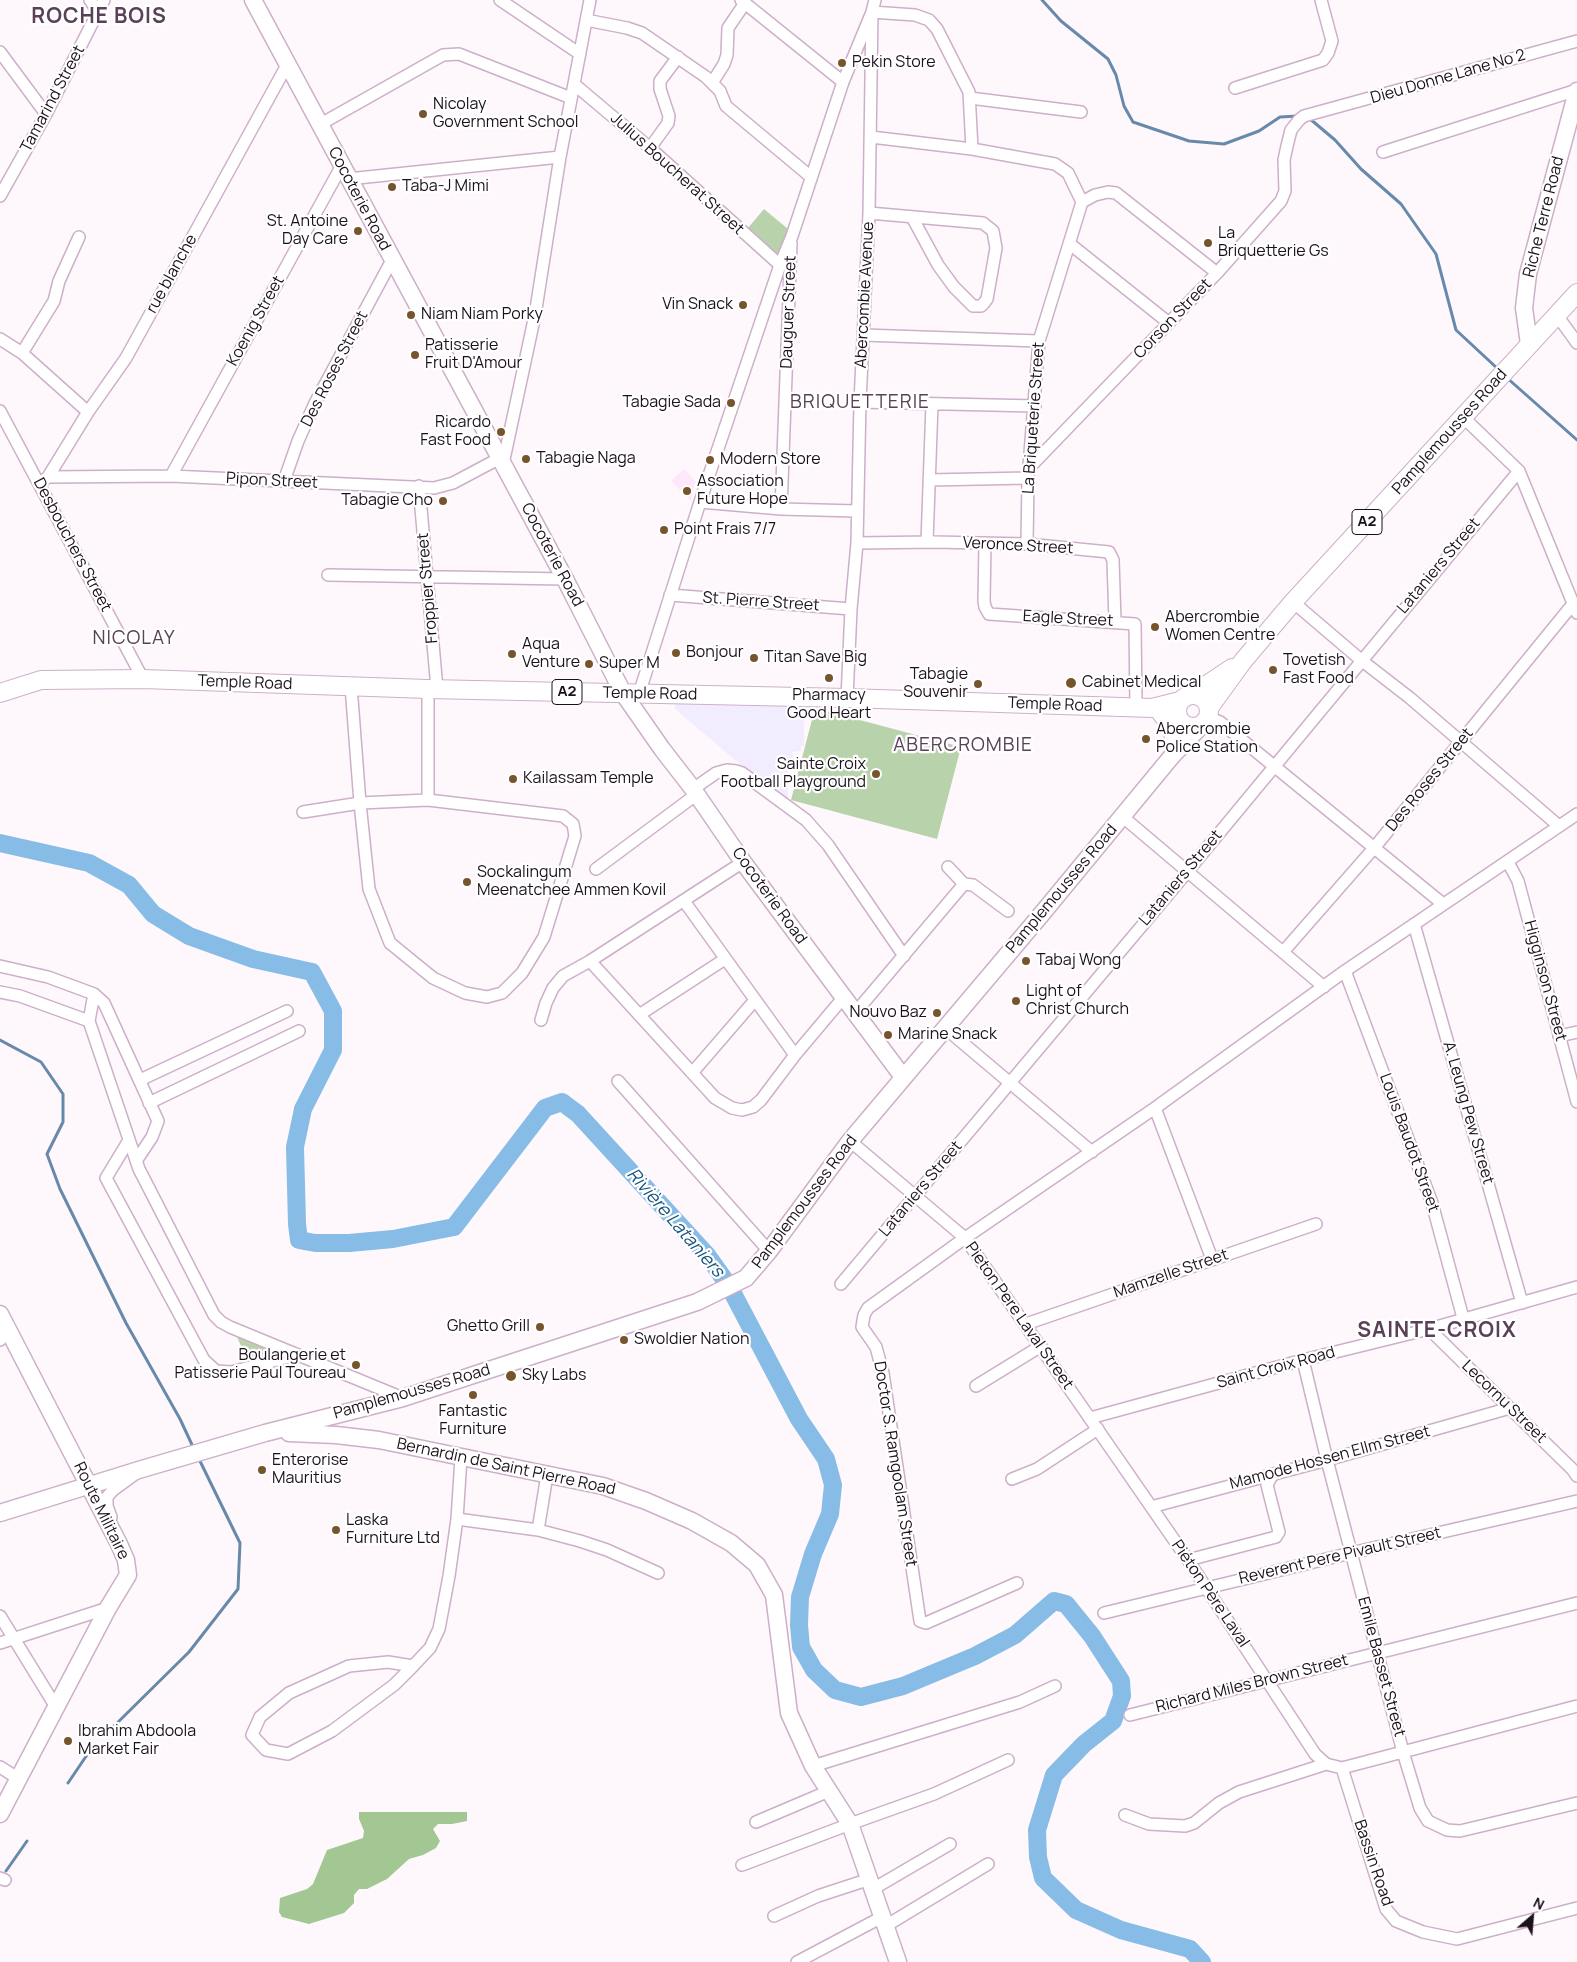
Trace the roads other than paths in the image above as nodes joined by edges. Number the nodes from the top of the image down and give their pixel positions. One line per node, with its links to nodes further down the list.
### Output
1 (90, 0): 9 (street)
2 (104, 0): 9 (street, Tamarind Street)
3 (253, 0): 16 (main road, Cocoterie Road)
4 (500, 0): 14 (street)
5 (590, 0): 11 (street)
6 (875, 0): 10 (street)
7 (1323, 0): 21 (street)
8 (743, 2): 18 (street); 19 (street)
9 (98, 12): 27 (street, Tamarind Street)
10 (872, 12): 18 (street); 24 (street); 29 (street, Abercombie Avenue)
11 (586, 20): 14 (street); 15 (street)
12 (1577, 41): 26 (street, Dieu Donne Lane No 2)
13 (0, 52): 17 (street)
14 (580, 54): 20 (street)
15 (678, 58): 19 (street); 30 (street)
16 (287, 65): 28 (main road, Cocoterie Road); 59 (street, rue blanche)
17 (5, 68): 27 (street)
18 (844, 82): 35 (street)
19 (712, 83): 35 (street)
20 (574, 84): 23 (street); 30 (street, Julius Boucherat Street)
21 (1235, 88)
22 (1577, 91): 32 (street); 53 (main road, Riche Terre Road)
23 (571, 98): 28 (street); 33 (street)
24 (970, 98): 25 (street); 31 (street)
25 (1081, 112)
26 (1319, 113): 45 (street, Corson Street)
27 (46, 114): 36 (street, Tamarind Street)
28 (319, 125): 34 (main road, Cocoterie Road)
29 (871, 137): 31 (street); 38 (street, Abercombie Avenue)
30 (650, 148): 44 (street, Julius Boucherat Street)
31 (972, 149): 37 (street)
32 (1383, 152)
33 (560, 156): 34 (street); 61 (street)
34 (345, 173): 43 (main road, Cocoterie Road); 64 (street, Koenig Street)
35 (811, 177): 40 (street)
36 (0, 196)
37 (1082, 202): 42 (street, La Briqueterie Street); 45 (street)
38 (869, 213): 39 (street); 49 (street, Abercombie Avenue)
39 (912, 217): 39 (street)
40 (792, 236): 44 (street); 70 (street, Dauguer Street)
41 (79, 237): 54 (street)
42 (1070, 244): 48 (street); 51 (street, La Briqueterie Street)
43 (392, 260): 61 (main road, Cocoterie Road); 67 (street, Des Roses Street)
44 (780, 265): 69 (street)
45 (1217, 273): 48 (street, Corson Street)
46 (1577, 293): 47 (main road, Pamplemousses Road / A2)
47 (1556, 314): 52 (street); 53 (main road, Pamplemousses Road / A2)
48 (1169, 323): 63 (street, Corson Street)
49 (863, 335): 51 (street); 55 (street, Abercombie Avenue)
50 (0, 339): 54 (street)
51 (1038, 341): 57 (street, La Briqueterie Street)
52 (1577, 343)
53 (1529, 344): 60 (main road, Pamplemousses Road / A2)
54 (22, 353): 59 (street)
55 (860, 402): 56 (street); 71 (street, Abercombie Avenue)
56 (932, 404): 57 (street); 66 (street)
57 (1035, 406): 63 (street, La Briqueterie Street)
58 (0, 411): 65 (street, Desbouchers Street)
59 (88, 412): 65 (street, rue blanche)
60 (1464, 418): 62 (street); 80 (main road, Pamplemousses Road / A2)
61 (501, 461): 68 (street, Pipon Street); 78 (main road, Cocoterie Road)
62 (1518, 471): 82 (street); 85 (street, Lataniers Street)
63 (1029, 473): 66 (street); 75 (street, La Briqueterie Street)
64 (171, 476): 65 (street, Pipon Street); 67 (street, Pipon Street)
65 (44, 480): 86 (street, Desbouchers Street)
66 (929, 480): 72 (street)
67 (284, 482): 68 (street, Pipon Street)
68 (419, 486): 77 (street, Froppier Street)
69 (700, 502): 70 (street); 79 (street)
70 (781, 509): 71 (street)
71 (856, 511): 73 (street, Abercombie Avenue)
72 (927, 542): 73 (street, Veronce Street); 74 (street, Veronce Street)
73 (857, 543): 81 (street, Abercombie Avenue)
74 (985, 543): 75 (street, Veronce Street); 83 (street, Eagle Street)
75 (1027, 544): 83 (street, Veronce Street)
76 (328, 575): 77 (street)
77 (428, 577): 78 (street); 88 (street, Froppier Street)
78 (565, 579): 90 (main road, Cocoterie Road)
79 (670, 595): 81 (street, St. Pierre Street); 90 (street)
80 (1293, 602): 84 (main road, Pamplemousses Road / A2); 85 (street)
81 (851, 609): 91 (street, Abercombie Avenue)
82 (1575, 609): 96 (street, Des Roses Street)
83 (1116, 621): 93 (street, Eagle Street)
84 (1243, 660): 92 (main road, Pamplemousses Road / A2); 94 (main road, Pamplemousses Road / A2)
85 (1361, 660): 96 (street); 98 (street, Lataniers Street)
86 (143, 680): 87 (main road, Temple Road / A2); 89 (main road, Temple Road / A2)
87 (351, 686): 88 (main road, Temple Road / A2); 101 (street)
88 (433, 689): 90 (main road, Temple Road / A2); 100 (street, Froppier Street)
89 (0, 693)
90 (631, 693): 91 (main road, Temple Road / A2); 99 (main road, Cocoterie Road)
91 (848, 698): 93 (main road, Temple Road / A2)
92 (1187, 698): 93 (main road, Temple Road / A2); 94 (main road); 95 (main road)
93 (1150, 709): 95 (main road, Temple Road / A2); 97 (main road)
94 (1206, 717): 95 (main road, A2); 97 (main road, Pamplemousses Road); 98 (street)
95 (1181, 721): 97 (main road)
96 (1461, 742): 105 (street); 106 (street, Des Roses Street)
97 (1173, 750): 104 (main road, Pamplemousses Road)
98 (1274, 766): 106 (street); 111 (street, Lataniers Street)
99 (695, 792): 107 (main road, Cocoterie Road); 110 (street); 118 (street)
100 (428, 800): 101 (street); 101 (street)
101 (360, 803): 102 (street)
102 (303, 812)
103 (1577, 814): 105 (street)
104 (1123, 817): 111 (street); 133 (main road, Pamplemousses Road)
105 (1559, 826): 108 (street)
106 (1374, 848): 114 (street); 117 (street, Des Roses Street)
107 (743, 862): 113 (street); 126 (main road, Cocoterie Road)
108 (1508, 862): 114 (street); 136 (street, Higginson Street)
109 (948, 867): 112 (street)
110 (596, 869)
111 (1187, 872): 117 (street); 142 (street, Lataniers Street)
112 (964, 884): 115 (street); 118 (street)
113 (684, 901): 119 (street); 120 (street)
114 (1443, 904): 116 (street)
115 (1008, 911)
116 (1414, 924): 122 (street); 157 (street, A. Leung Pew Street)
117 (1283, 952): 123 (street)
118 (904, 956): 129 (street)
119 (725, 958): 127 (street); 130 (street)
120 (590, 961): 130 (street); 131 (street)
121 (0, 966): 125 (street)
122 (1345, 971): 123 (street); 159 (street, Louis Baudot Street)
123 (1324, 986): 145 (street)
124 (0, 992): 132 (street)
125 (94, 994): 132 (street); 140 (street)
126 (843, 998): 129 (main road, Cocoterie Road); 137 (street)
127 (755, 1000): 137 (street); 138 (street)
128 (286, 1011): 140 (street)
129 (854, 1013): 139 (main road, Cocoterie Road)
130 (639, 1015): 138 (street)
131 (541, 1020)
132 (89, 1021): 146 (street)
133 (945, 1028): 139 (main road, Pamplemousses Road); 142 (street)
134 (300, 1031): 144 (street)
135 (1577, 1032): 136 (street)
136 (1559, 1036): 143 (street, Higginson Street)
137 (795, 1055): 138 (street)
138 (692, 1073)
139 (903, 1077): 147 (main road, Pamplemousses Road)
140 (140, 1080): 144 (street)
141 (618, 1081): 153 (street)
142 (1010, 1082): 148 (street); 150 (street, Lataniers Street)
143 (1577, 1102)
144 (150, 1103): 149 (street)
145 (1155, 1108): 148 (street); 154 (street)
146 (129, 1140): 149 (street); 164 (street)
147 (850, 1141): 150 (street, Pieton Pere Laval Street); 153 (main road, Pamplemousses Road)
148 (1092, 1152): 152 (street)
149 (136, 1161): 164 (street)
150 (916, 1196): 152 (street, Pieton Pere Laval Street); 155 (street, Lataniers Street)
151 (1316, 1224): 154 (street, Mamzelle Street)
152 (965, 1238): 160 (street, Pieton Pere Laval Street); 192 (street, Doctor S. Ramgoolam Street)
153 (769, 1251): 167 (main road, Pamplemousses Road)
154 (1212, 1259): 160 (street, Mamzelle Street)
155 (841, 1284)
156 (1577, 1289): 157 (street, Saint Croix Road)
157 (1522, 1303): 159 (street, Saint Croix Road)
158 (0, 1314): 162 (main road, Route Militaire)
159 (1463, 1318): 161 (street, Saint Croix Road)
160 (1026, 1324): 163 (street, Pieton Pere Laval Street)
161 (1429, 1329): 165 (street, Saint Croix Road); 168 (street, Lecornu Street)
162 (4, 1335): 182 (main road, Route Militaire)
163 (1041, 1346): 166 (street); 170 (street, Pieton Pere Laval Street)
164 (296, 1355): 167 (street)
165 (1303, 1360): 170 (street, Saint Croix Road); 176 (street, Emile Basset Street)
166 (976, 1386)
167 (403, 1398): 169 (main road, Pamplemousses Road)
168 (1510, 1408): 176 (street, Mamode Hossen Ellm Street); 180 (street, Lecornu Street)
169 (345, 1412): 172 (main road, Pamplemousses Road); 173 (main road); 174 (main road, Bernardin de Saint Pierre Road)
170 (1090, 1418): 171 (street, Piéton Père Laval)
171 (1098, 1429): 181 (street); 184 (street, Piéton Père Laval)
172 (265, 1433): 173 (main road, Bernardin de Saint Pierre Road); 177 (main road, Pamplemousses Road)
173 (354, 1436): 174 (main road, Bernardin de Saint Pierre Road)
174 (379, 1440): 175 (main road, Bernardin de Saint Pierre Road)
175 (462, 1458): 179 (main road, Bernardin de Saint Pierre Road); 186 (street)
176 (1327, 1460): 178 (street, Mamode Hossen Ellm Street); 189 (street, Emile Basset Street)
177 (142, 1469): 182 (main road, Pamplemousses Road); 188 (street)
178 (1277, 1473): 184 (street, Mamode Hossen Ellm Street); 190 (street)
179 (547, 1475): 187 (street); 209 (main road, Bernardin de Saint Pierre Road)
180 (1577, 1476)
181 (1012, 1479)
182 (88, 1486): 185 (main road, Pamplemousses Road); 188 (main road, Route Militaire)
183 (1577, 1501): 189 (street, Reverent Pere Pivault Street)
184 (1151, 1507): 190 (street, Piéton Père Laval)
185 (0, 1513)
186 (457, 1519): 187 (street); 201 (street)
187 (538, 1530): 191 (street)
188 (119, 1544): 195 (main road, Route Militaire)
189 (1351, 1553): 193 (street, Reverent Pere Pivault Street); 200 (street, Emile Basset Street)
190 (1188, 1560): 193 (street, Piéton Père Laval)
191 (658, 1573)
192 (1017, 1583)
193 (1207, 1588): 196 (street, Reverent Pere Pivault Street); 202 (street, Piéton Père Laval)
194 (1577, 1603): 200 (street, Richard Miles Brown Street)
195 (108, 1608): 198 (street); 205 (main road, Route Militaire)
196 (1104, 1614)
197 (0, 1616): 198 (street)
198 (14, 1639): 199 (street); 205 (street)
199 (0, 1643)
200 (1377, 1652): 202 (street, Richard Miles Brown Street); 207 (street, Emile Basset Street)
201 (413, 1666): 201 (street)
202 (1267, 1681): 206 (street, Richard Miles Brown Street); 210 (street, Piéton Père Laval)
203 (1055, 1686): 209 (street)
204 (1577, 1706): 207 (street)
205 (56, 1707): 212 (main road, Route Militaire)
206 (1130, 1715)
207 (1403, 1752): 210 (street); 214 (street, Emile Basset Street)
208 (1008, 1760): 218 (street)
209 (813, 1766): 213 (main road, Bernardin de Saint Pierre Road)
210 (1333, 1766): 216 (street); 223 (street, Bassin Road)
211 (0, 1767): 212 (street)
212 (19, 1779): 215 (main road, Route Militaire)
213 (828, 1790): 217 (street); 218 (main road, Bernardin de Saint Pierre Road)
214 (1577, 1803)
215 (0, 1814)
216 (1125, 1815)
217 (756, 1822)
218 (850, 1824): 221 (street); 222 (main road, Bernardin de Saint Pierre Road)
219 (950, 1844): 222 (street)
220 (988, 1864): 225 (street)
221 (742, 1865)
222 (871, 1884): 224 (street); 225 (main road, Bernardin de Saint Pierre Road)
223 (1577, 1908)
224 (774, 1916)
225 (883, 1922): 226 (street); 227 (main road, Bernardin de Saint Pierre Road)
226 (797, 1962)
227 (898, 1962)

